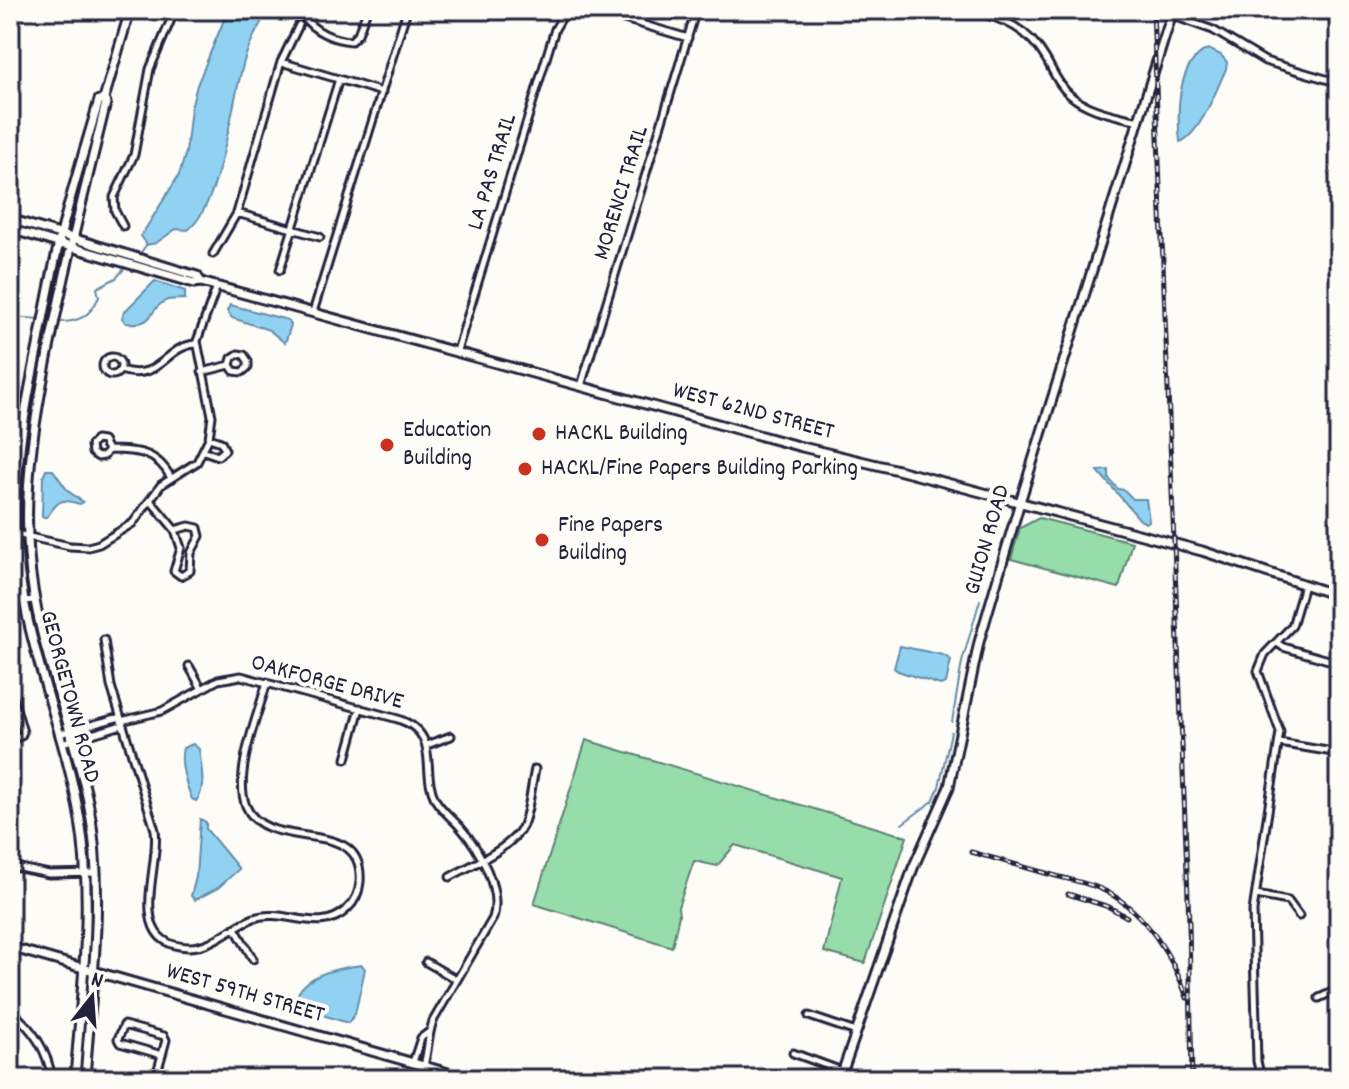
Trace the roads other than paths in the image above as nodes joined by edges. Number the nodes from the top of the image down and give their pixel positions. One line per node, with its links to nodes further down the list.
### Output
1 (130, 10): 17 (street, GEORGETOWN ROAD)
2 (175, 10): 21 (street)
3 (367, 10): 10 (street)
4 (407, 10): 16 (street)
5 (572, 10): 34 (street, LA PAS TRAIL)
6 (594, 10): 12 (street)
7 (696, 10): 12 (street, MORENCI TRAIL)
8 (971, 10): 18 (street)
9 (1172, 12): 15 (street); 18 (street, GUION ROAD)
10 (305, 13)
11 (299, 25): 13 (street)
12 (688, 38): 38 (street, MORENCI TRAIL)
13 (281, 62): 14 (street); 19 (street)
14 (339, 79): 16 (street); 23 (street)
15 (1339, 83)
16 (382, 92): 32 (street)
17 (104, 99): 25 (street, GEORGETOWN ROAD); 26 (street, GEORGETOWN ROAD)
18 (1139, 121): 44 (street, GUION ROAD)
19 (237, 213): 23 (street); 27 (street)
20 (10, 219): 25 (street, WEST 62ND STREET)
21 (123, 226)
22 (10, 229): 25 (street, WEST 62ND STREET)
23 (292, 229): 24 (street); 29 (street)
24 (320, 237)
25 (60, 239): 26 (street, WEST 62ND STREET); 46 (street, GEORGETOWN ROAD)
26 (70, 243): 28 (street, WEST 62ND STREET); 47 (street, GEORGETOWN ROAD)
27 (213, 254)
28 (118, 257): 30 (street, WEST 62ND STREET); 30 (street, WEST 62ND STREET)
29 (280, 270)
30 (201, 282): 31 (street, WEST 62ND STREET)
31 (217, 286): 32 (street, WEST 62ND STREET); 33 (street)
32 (313, 312): 34 (street, WEST 62ND STREET)
33 (196, 344): 36 (street); 37 (street)
34 (457, 351): 38 (street, WEST 62ND STREET)
35 (230, 365): 37 (street)
36 (120, 370)
37 (202, 372): 39 (street)
38 (581, 386): 44 (street, WEST 62ND STREET)
39 (209, 438): 41 (street); 41 (street)
40 (108, 450): 42 (street)
41 (204, 451): 42 (street)
42 (171, 478): 43 (street)
43 (150, 500): 45 (street); 47 (street)
44 (1020, 502): 48 (street, WEST 62ND STREET); 92 (street, GUION ROAD)
45 (175, 530): 45 (street)
46 (16, 534): 47 (street); 51 (street, GEORGETOWN ROAD)
47 (29, 537): 50 (street, GEORGETOWN ROAD)
48 (1304, 585): 49 (street, WEST 62ND STREET); 54 (street)
49 (1339, 596)
50 (35, 600): 51 (street); 62 (street, GEORGETOWN ROAD)
51 (22, 601): 52 (street); 64 (street, GEORGETOWN ROAD)
52 (10, 602)
53 (104, 640): 61 (street)
54 (1277, 643): 55 (street); 66 (street)
55 (1339, 663)
56 (189, 666): 59 (street)
57 (267, 682): 59 (street, OAKFORGE DRIVE); 60 (street, OAKFORGE DRIVE); 78 (street)
58 (10, 688): 65 (street)
59 (202, 689): 61 (street, OAKFORGE DRIVE)
60 (360, 708): 67 (street, OAKFORGE DRIVE); 69 (street)
61 (121, 721): 62 (street, OAKFORGE DRIVE); 78 (street)
62 (72, 735): 64 (street, OAKFORGE DRIVE); 74 (street, GEORGETOWN ROAD)
63 (451, 736): 67 (street)
64 (60, 738): 73 (street, GEORGETOWN ROAD)
65 (10, 740)
66 (1279, 743): 68 (street); 76 (street)
67 (427, 745): 71 (street)
68 (1339, 753)
69 (346, 759)
70 (535, 769): 71 (street)
71 (480, 860): 75 (street); 84 (street)
72 (10, 866): 73 (street)
73 (84, 873): 74 (street); 82 (street, GEORGETOWN ROAD)
74 (96, 873): 83 (street, GEORGETOWN ROAD)
75 (450, 877)
76 (1256, 895): 77 (street); 103 (street)
77 (1299, 916)
78 (235, 928): 80 (street)
79 (10, 947): 82 (street, WEST 59TH STREET)
80 (253, 959)
81 (426, 962): 84 (street)
82 (83, 968): 83 (street, WEST 59TH STREET); 99 (street, GEORGETOWN ROAD)
83 (93, 971): 95 (street, WEST 59TH STREET); 100 (street, GEORGETOWN ROAD)
84 (457, 980): 91 (street)
85 (1339, 989): 86 (street)
86 (1319, 998)
87 (10, 1010): 88 (street)
88 (18, 1016): 90 (street); 98 (street)
89 (809, 1016): 92 (street)
90 (10, 1023)
91 (429, 1032): 95 (street); 96 (street)
92 (856, 1032): 97 (street, GUION ROAD)
93 (793, 1053): 97 (street)
94 (162, 1055): 94 (street); 101 (street)
95 (413, 1062): 96 (street, WEST 59TH STREET)
96 (424, 1066): 102 (street, WEST 59TH STREET)
97 (841, 1075)
98 (52, 1079)
99 (75, 1079)
100 (85, 1079)
101 (155, 1079)
102 (469, 1079)
103 (1261, 1079)

